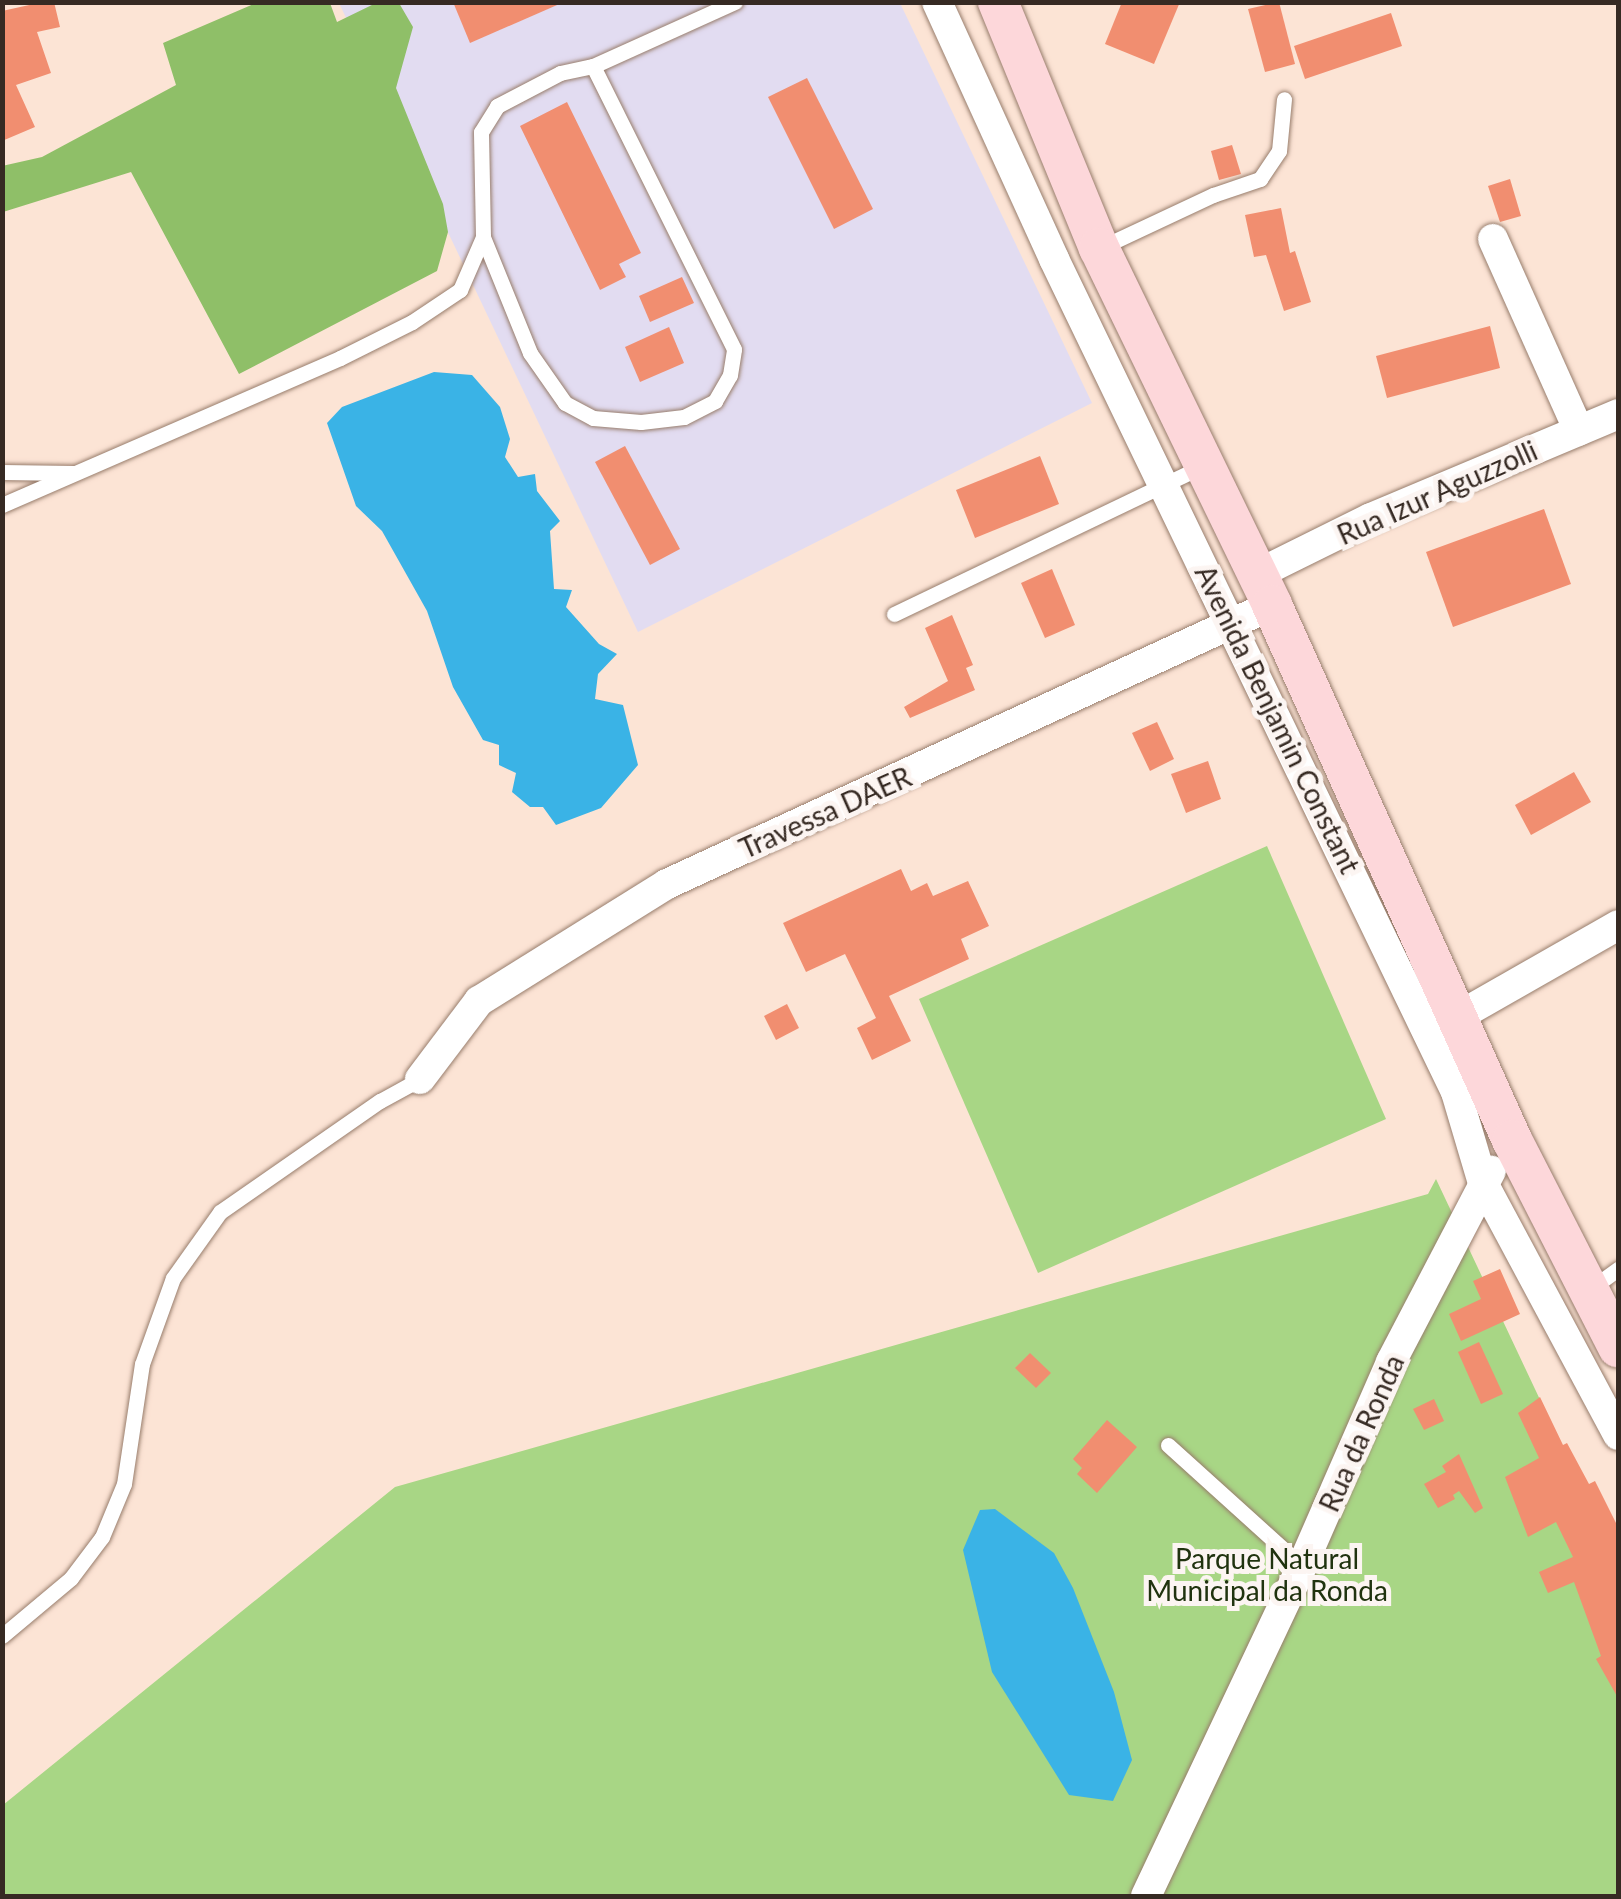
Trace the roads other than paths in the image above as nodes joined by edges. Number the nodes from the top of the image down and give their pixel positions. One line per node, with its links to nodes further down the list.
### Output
1 (735, 2): 5 (lane)
2 (937, 2): 15 (street, Avenida Benjamin Constant)
3 (972, 2): 4 (main road)
4 (1003, 20): 9 (main road, Avenida Benjamin Constant)
5 (593, 66): 7 (lane); 7 (lane)
6 (1284, 99): 9 (lane)
7 (483, 237): 14 (lane)
8 (1493, 240): 11 (street)
9 (1099, 248): 12 (main road, Avenida Benjamin Constant)
10 (1618, 414): 11 (street, Rua Izur Aguzzolli)
11 (1578, 431): 17 (street, Rua Izur Aguzzolli)
12 (1206, 464): 15 (lane); 17 (main road, Avenida Benjamin Constant)
13 (2, 472): 14 (lane)
14 (83, 473): 16 (lane)
15 (1166, 484): 18 (lane); 19 (street, Avenida Benjamin Constant)
16 (2, 505)
17 (1265, 589): 19 (street, Travessa DAER); 21 (main road, Avenida Benjamin Constant)
18 (894, 614)
19 (1234, 626): 22 (street, Travessa DAER); 24 (street, Avenida Benjamin Constant)
20 (1618, 924): 21 (street)
21 (1457, 1017): 23 (main road, Avenida Benjamin Constant)
22 (420, 1078): 30 (lane)
23 (1512, 1140): 24 (street, Rua da Ronda); 25 (main road, Avenida Benjamin Constant)
24 (1484, 1183): 27 (street, Avenida Benjamin Constant); 29 (street, Rua da Ronda)
25 (1609, 1288): 26 (main road, Avenida Benjamin Constant)
26 (1618, 1347)
27 (1618, 1435)
28 (1168, 1445): 29 (lane)
29 (1302, 1566): 31 (street, Rua da Ronda)
30 (2, 1636)
31 (1146, 1896)

